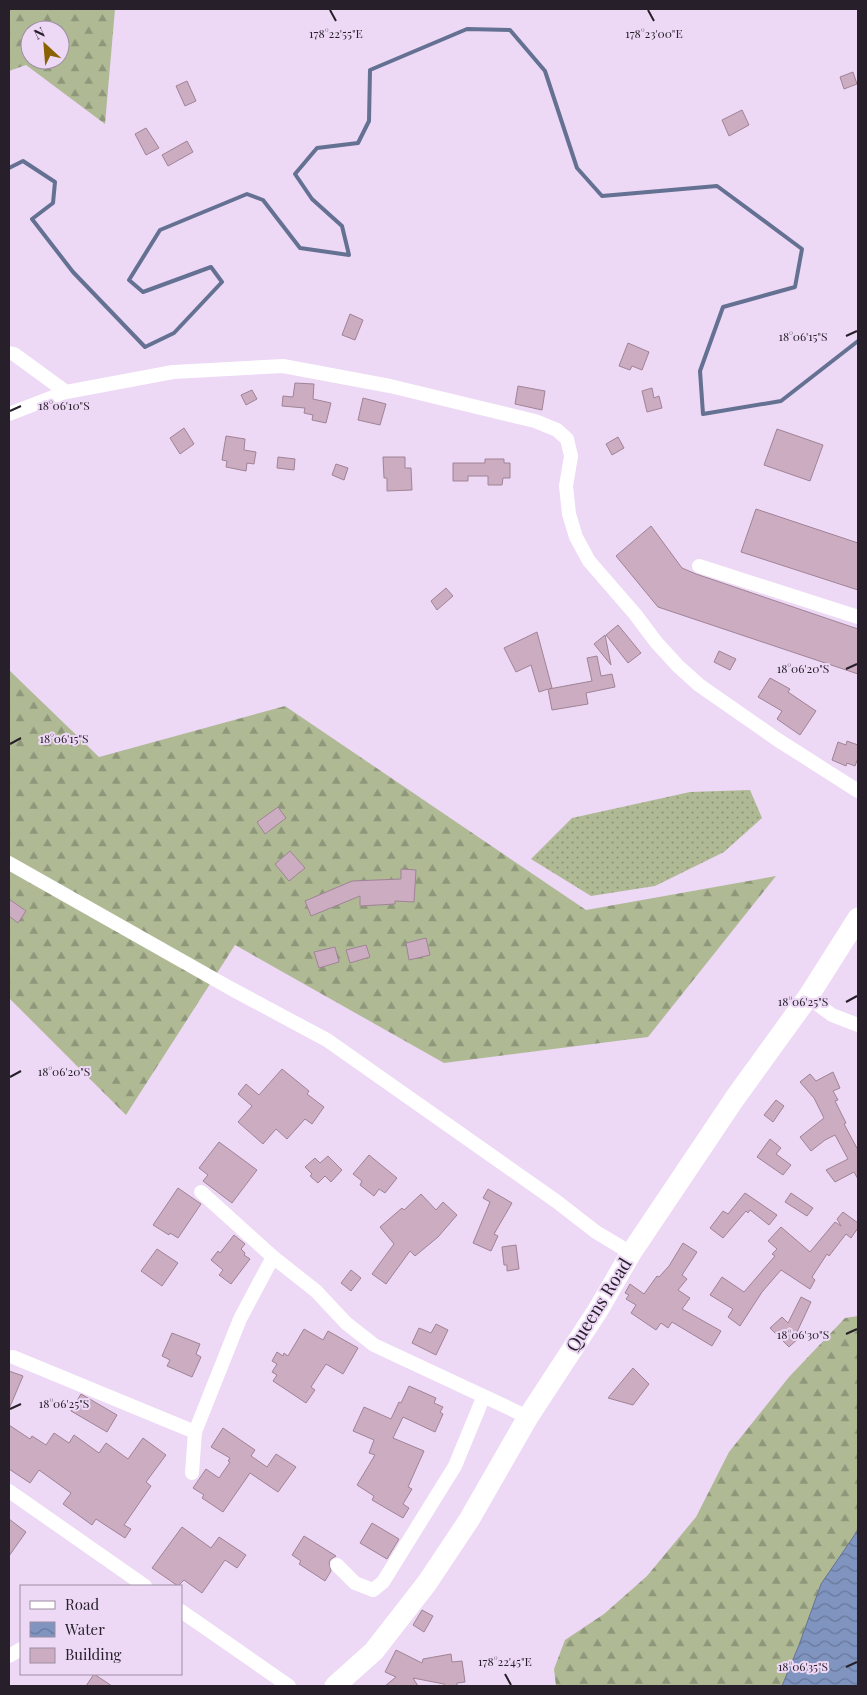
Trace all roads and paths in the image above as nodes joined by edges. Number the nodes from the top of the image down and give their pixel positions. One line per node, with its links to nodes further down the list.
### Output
1 (9, 353): 2 (street)
2 (66, 392): 3 (street); 6 (street)
3 (9, 414)
4 (699, 566): 5 (street)
5 (858, 617)
6 (858, 791)
7 (9, 863): 12 (street)
8 (858, 918): 9 (highway, Queens Road)
9 (808, 997): 10 (street); 12 (highway, Queens Road)
10 (858, 1025)
11 (201, 1192): 13 (street)
12 (631, 1253): 16 (highway, Queens Road)
13 (273, 1257): 15 (street); 17 (street)
14 (13, 1357): 17 (street)
15 (483, 1398): 16 (street); 20 (street)
16 (528, 1418): 26 (highway, Queens Road)
17 (195, 1432): 18 (street)
18 (192, 1473)
19 (9, 1491): 21 (street)
20 (338, 1565)
21 (145, 1585)
22 (182, 1612): 25 (street)
23 (20, 1650): 24 (street)
24 (9, 1656)
25 (289, 1686)
26 (335, 1686)

